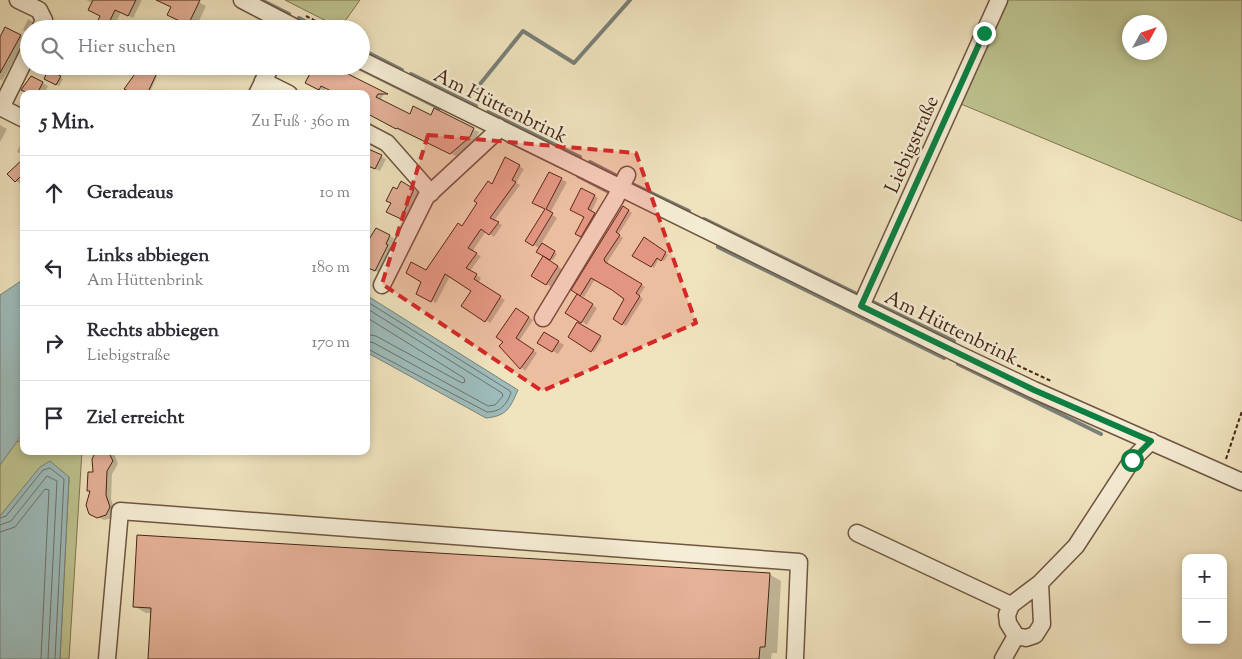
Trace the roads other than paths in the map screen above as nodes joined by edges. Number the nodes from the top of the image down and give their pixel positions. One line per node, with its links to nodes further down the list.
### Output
1 (18, 0): 4 (street)
2 (242, 0): 5 (street)
3 (999, 0): 17 (street, Liebigstraße)
4 (44, 20)
5 (278, 20)
6 (370, 63): 12 (street, Am Hüttenbrink)
7 (20, 69): 10 (street)
8 (264, 80): 9 (street)
9 (282, 90)
10 (1, 107): 11 (street)
11 (20, 117)
12 (498, 127): 14 (street, Am Hüttenbrink); 15 (street)
13 (370, 134): 15 (street)
14 (624, 181): 17 (street, Am Hüttenbrink); 18 (street)
15 (431, 193): 16 (street)
16 (382, 285)
17 (861, 306): 19 (street, Am Hüttenbrink)
18 (542, 318)
19 (1151, 441): 20 (street, Am Hüttenbrink); 22 (street)
20 (1242, 482)
21 (857, 533): 23 (street)
22 (1040, 582): 23 (street); 24 (street)
23 (1011, 606): 24 (street)
24 (1016, 636): 27 (street)
25 (107, 659): 26 (street)
26 (795, 659)
27 (1003, 659)

